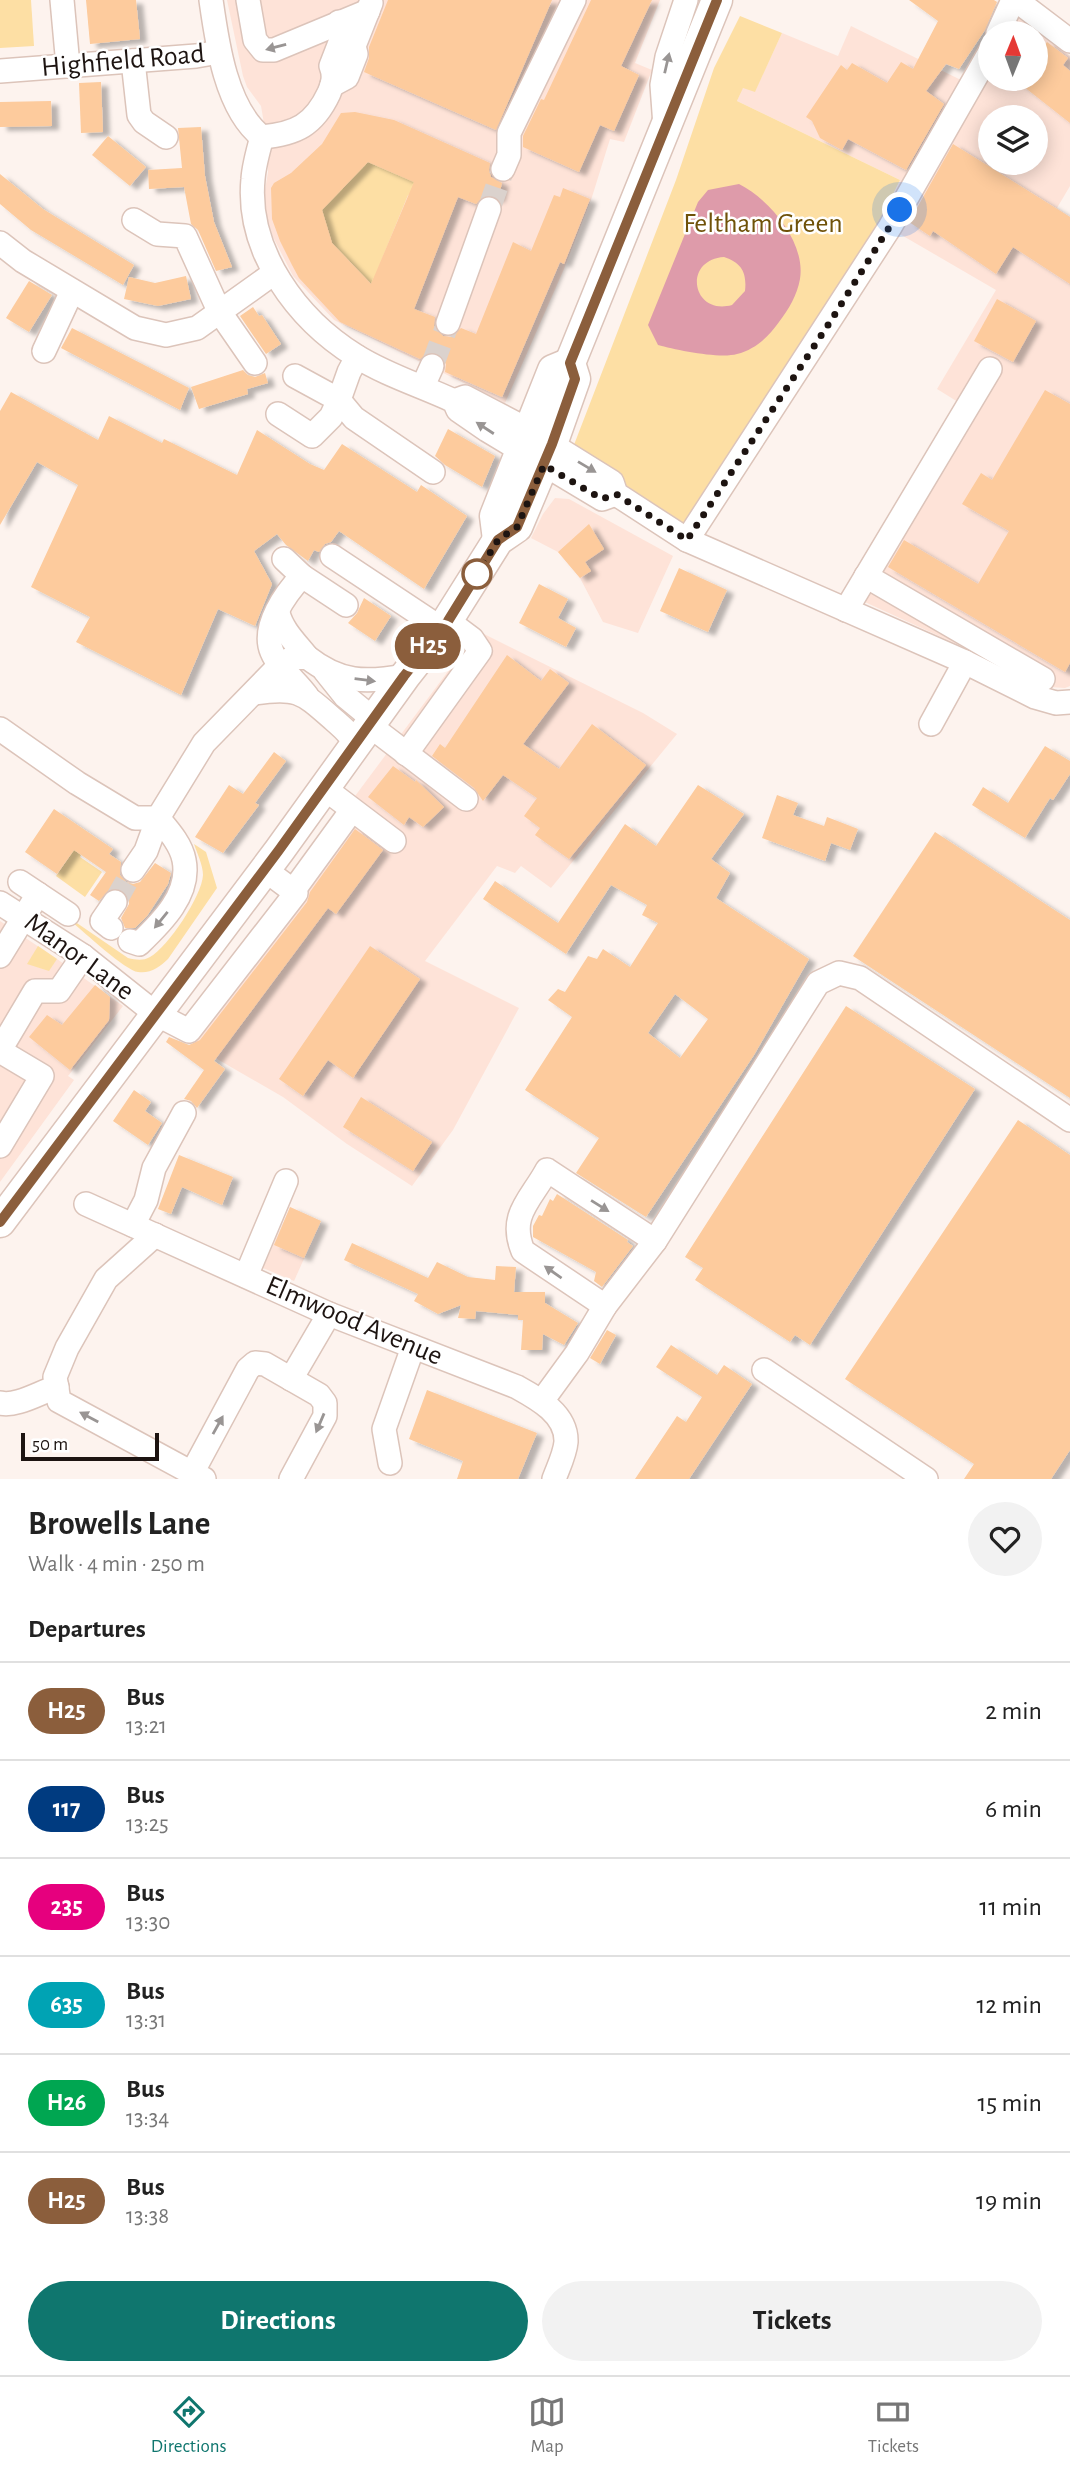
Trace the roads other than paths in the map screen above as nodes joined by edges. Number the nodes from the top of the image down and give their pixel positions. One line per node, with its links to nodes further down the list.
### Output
1 (62, 0): 15 (street)
2 (211, 0): 13 (street)
3 (248, 0): 11 (street, one-way to 3)
4 (574, 0): 22 (street)
5 (686, 0): 19 (street, one-way to 5)
6 (717, 0): 19 (main road)
7 (1014, 0): 9 (street); 10 (street)
8 (370, 5): 11 (street); 18 (street)
9 (1041, 8): 12 (street)
10 (1004, 21)
11 (339, 22): 18 (street)
12 (1070, 41)
13 (219, 52): 14 (street, Highfield Road); 21 (street, Highfield Road)
14 (133, 61): 15 (street, Highfield Road); 20 (street)
15 (68, 66): 16 (street, Highfield Road)
16 (0, 71)
17 (978, 73): 39 (street)
18 (333, 79): 21 (street)
19 (665, 129): 37 (main road)
20 (166, 137)
21 (262, 137): 26 (street)
22 (503, 169)
23 (489, 209): 29 (street)
24 (134, 219): 28 (street)
25 (0, 243): 27 (street)
26 (274, 274): 28 (street); 31 (street)
27 (72, 291): 28 (street); 30 (street)
28 (219, 311): 32 (street)
29 (448, 323)
30 (44, 351)
31 (358, 357): 35 (street); 37 (street)
32 (255, 363)
33 (990, 369): 43 (street)
34 (296, 376): 35 (street)
35 (339, 400): 36 (street); 38 (street)
36 (278, 414)
37 (537, 448): 39 (street); 47 (main road)
38 (433, 472)
39 (687, 540): 45 (street)
40 (332, 556): 47 (street)
41 (284, 559): 42 (street)
42 (302, 576): 44 (street); 46 (street)
43 (866, 576): 45 (street); 52 (street)
44 (346, 605)
45 (846, 610): 48 (street)
46 (278, 612): 49 (street); 50 (street)
47 (445, 625): 51 (main road); 59 (street)
48 (965, 663): 55 (street); 56 (street)
49 (281, 664): 50 (street); 53 (street); 54 (street)
50 (316, 664): 51 (street, one-way to 51); 58 (street)
51 (404, 676): 58 (main road)
52 (1043, 679)
53 (255, 693): 54 (street); 63 (street)
54 (307, 696): 58 (street)
55 (1070, 702)
56 (931, 724)
57 (0, 729): 63 (street)
58 (366, 730): 59 (street); 60 (main road)
59 (406, 754): 61 (street)
60 (324, 788): 62 (street); 65 (main road)
61 (466, 799)
62 (352, 810): 64 (street); 67 (street)
63 (158, 818): 66 (street); 73 (street, one-way to 73)
64 (394, 841)
65 (264, 869): 67 (street); 76 (main road)
66 (133, 870)
67 (293, 891): 76 (street, Manor Lane)
68 (115, 902): 72 (street)
69 (0, 903): 71 (street, Manor Lane)
70 (68, 914): 71 (street)
71 (24, 917): 74 (street); 75 (street, Manor Lane)
72 (111, 928)
73 (130, 941)
74 (0, 956)
75 (83, 956): 76 (street, Manor Lane); 77 (street)
76 (156, 1014): 83 (main road)
77 (0, 1051): 80 (street)
78 (184, 1113): 84 (street)
79 (1070, 1120): 86 (street)
80 (0, 1146)
81 (286, 1181): 87 (street)
82 (86, 1204): 84 (street, Elmwood Avenue)
83 (5, 1207)
84 (133, 1225): 85 (street, Elmwood Avenue)
85 (155, 1235): 87 (street, Elmwood Avenue); 93 (street)
86 (654, 1241): 88 (street); 88 (street, one-way to 86)
87 (246, 1276): 89 (street, Elmwood Avenue)
88 (605, 1306): 94 (street)
89 (329, 1314): 90 (street, Elmwood Avenue); 92 (street)
90 (413, 1347): 94 (street, Elmwood Avenue); 96 (street)
91 (764, 1370): 100 (street)
92 (291, 1379): 97 (street, one-way to 92); 98 (street, one-way to 98)
93 (57, 1387): 95 (street); 97 (street, one-way to 93)
94 (542, 1401): 99 (street, Elmwood Avenue)
95 (0, 1403)
96 (390, 1463)
97 (198, 1476)
98 (291, 1479)
99 (554, 1479)
100 (926, 1479)

